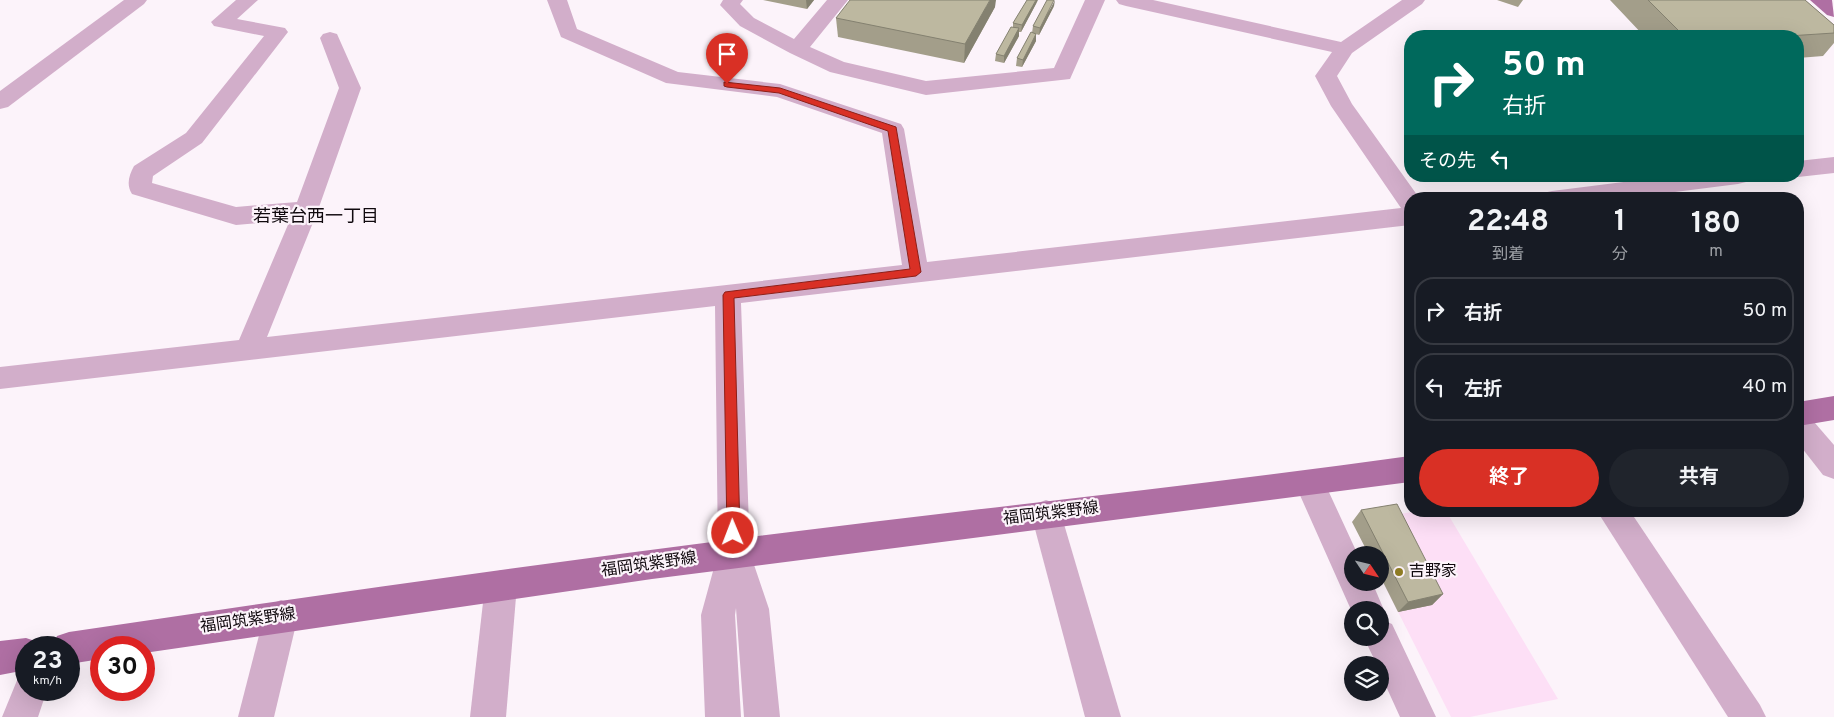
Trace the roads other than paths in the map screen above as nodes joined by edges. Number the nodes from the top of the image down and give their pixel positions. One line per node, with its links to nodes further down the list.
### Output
1 (137, 0): 14 (street)
2 (248, 0): 20 (street)
3 (557, 0): 22 (street)
4 (733, 0): 12 (street)
5 (838, 0): 12 (street)
6 (1095, 0): 12 (street)
7 (1126, 0): 13 (street)
8 (1415, 0): 13 (street)
9 (1820, 0): 10 (main road)
10 (1834, 11)
11 (330, 38): 20 (street)
12 (797, 49)
13 (1345, 49): 19 (street)
14 (0, 102)
15 (1834, 165): 16 (street)
16 (1804, 168)
17 (1689, 182): 18 (street)
18 (1609, 192)
19 (1404, 194)
20 (306, 210): 24 (street)
21 (1404, 217): 22 (street)
22 (916, 272): 23 (street)
23 (728, 295): 24 (street); 34 (street)
24 (248, 351): 25 (street)
25 (0, 378)
26 (1834, 408): 27 (main road)
27 (1804, 413)
28 (1804, 431): 29 (street)
29 (1834, 466)
30 (1404, 470): 31 (main road, 福岡筑紫野線)
31 (1310, 484): 32 (main road, 福岡筑紫野線); 35 (street)
32 (1046, 514): 34 (main road, 福岡筑紫野線); 48 (street)
33 (1616, 517): 50 (street)
34 (734, 553): 36 (main road, 福岡筑紫野線); 46 (street); 47 (street)
35 (1344, 558)
36 (501, 586): 37 (main road, 福岡筑紫野線); 45 (street)
37 (281, 616): 38 (main road, 福岡筑紫野線); 44 (street)
38 (80, 646)
39 (1385, 646): 49 (street)
40 (15, 656): 41 (main road)
41 (0, 658)
42 (26, 701): 43 (street)
43 (20, 717)
44 (256, 717)
45 (488, 717)
46 (723, 717)
47 (762, 717)
48 (1103, 717)
49 (1418, 717)
50 (1748, 717)

